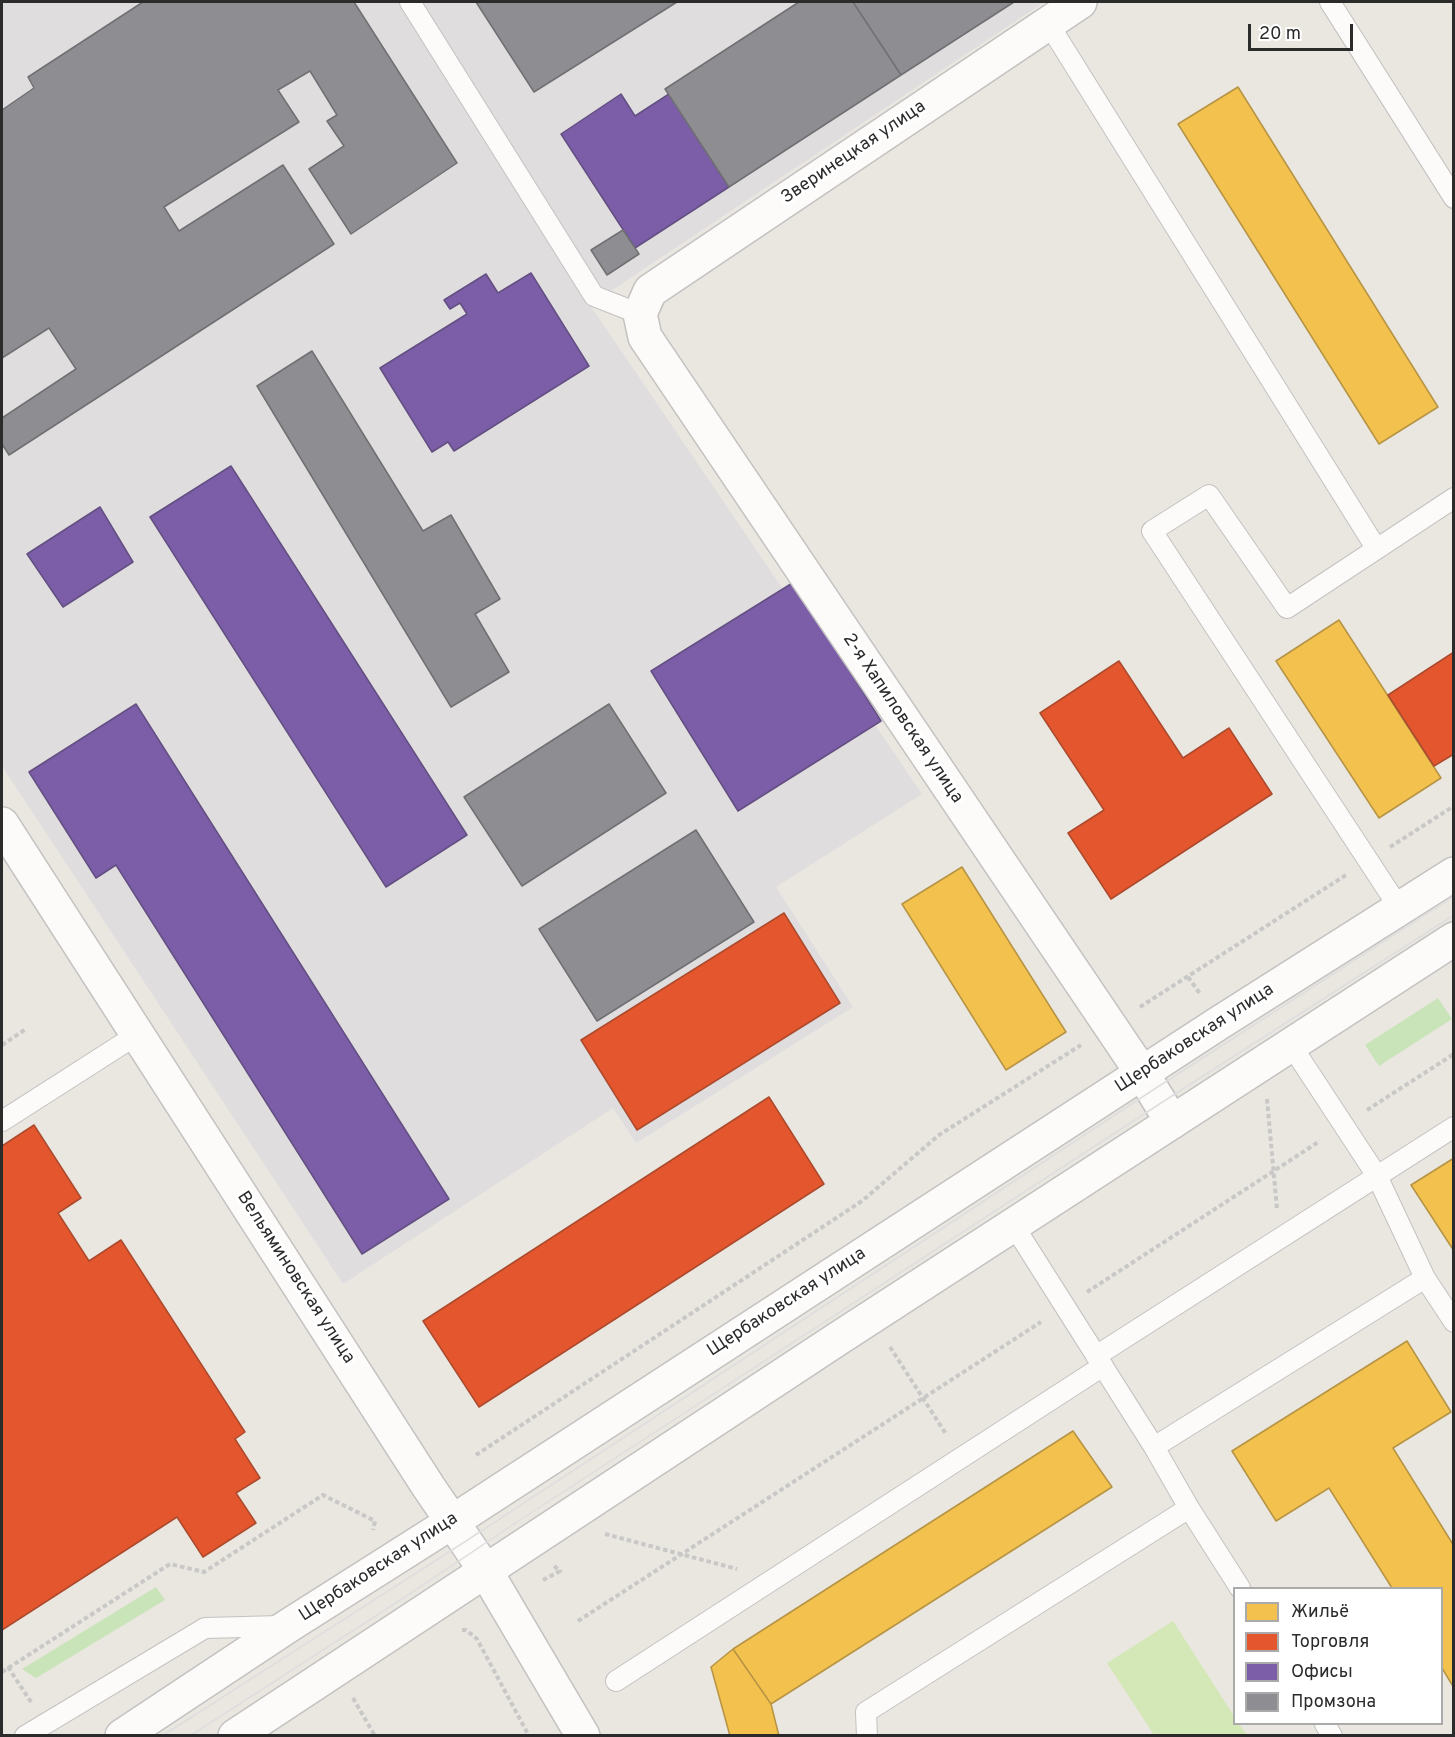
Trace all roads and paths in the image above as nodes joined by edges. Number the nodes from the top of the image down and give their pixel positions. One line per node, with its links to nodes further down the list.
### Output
1 (410, 2): 6 (lane)
2 (1080, 2): 4 (main road, Зверинецкая улица)
3 (1330, 2): 5 (lane)
4 (1047, 23): 6 (main road, Зверинецкая улица); 8 (lane)
5 (1454, 198)
6 (640, 314): 22 (main road, 2-я Хапиловская улица)
7 (1454, 498): 8 (lane)
8 (1376, 548): 11 (lane)
9 (1454, 806): 11 (path)
10 (2, 824): 17 (main road, Вельяминовская улица)
11 (1368, 861): 13 (lane); 15 (path)
12 (1454, 874): 13 (main road, Щербаковская улица)
13 (1400, 909): 22 (main road, Щербаковская улица)
14 (1454, 939): 20 (main road)
15 (1133, 1011)
16 (26, 1029): 19 (path)
17 (138, 1034): 24 (lane); 42 (main road, Вельяминовская улица)
18 (1085, 1043): 39 (path)
19 (2, 1045)
20 (1291, 1045): 25 (main road); 26 (lane)
21 (1454, 1054): 26 (path)
22 (1142, 1073): 25 (main road, 2-я Хапиловская улица); 42 (main road, Щербаковская улица)
23 (1267, 1095): 28 (path)
24 (2, 1121)
25 (1173, 1122): 30 (main road)
26 (1344, 1125): 28 (path); 29 (lane)
27 (1454, 1127): 29 (lane)
28 (1274, 1171): 31 (path); 33 (path)
29 (1377, 1176): 31 (lane); 32 (lane)
30 (1014, 1226): 33 (lane); 46 (main road)
31 (1279, 1239): 36 (lane)
32 (1425, 1278): 34 (lane); 38 (lane)
33 (1065, 1306): 36 (lane); 37 (path)
34 (1454, 1322)
35 (888, 1344): 37 (path)
36 (1100, 1361): 38 (lane); 40 (lane)
37 (922, 1398): 40 (path); 45 (path)
38 (1154, 1447): 41 (lane)
39 (476, 1455)
40 (961, 1457): 48 (lane)
41 (1189, 1508): 50 (lane); 65 (lane)
42 (452, 1522): 46 (main road, Вельяминовская улица); 52 (main road, Щербаковская улица)
43 (372, 1531): 54 (path)
44 (599, 1532): 45 (path)
45 (681, 1554): 48 (path); 51 (path)
46 (485, 1570): 61 (main road); 64 (main road, Вельяминовская улица)
47 (560, 1571): 49 (path)
48 (773, 1579): 56 (lane)
49 (543, 1580)
50 (1239, 1587)
51 (578, 1621)
52 (288, 1626): 59 (lane); 60 (main road, Щербаковская улица)
53 (477, 1639): 63 (path)
54 (8, 1667): 55 (path); 58 (path)
55 (2, 1672)
56 (616, 1681)
57 (351, 1695): 62 (path)
58 (36, 1710)
59 (26, 1736)
60 (122, 1736)
61 (235, 1736)
62 (375, 1736)
63 (529, 1736)
64 (583, 1736)
65 (867, 1736)

